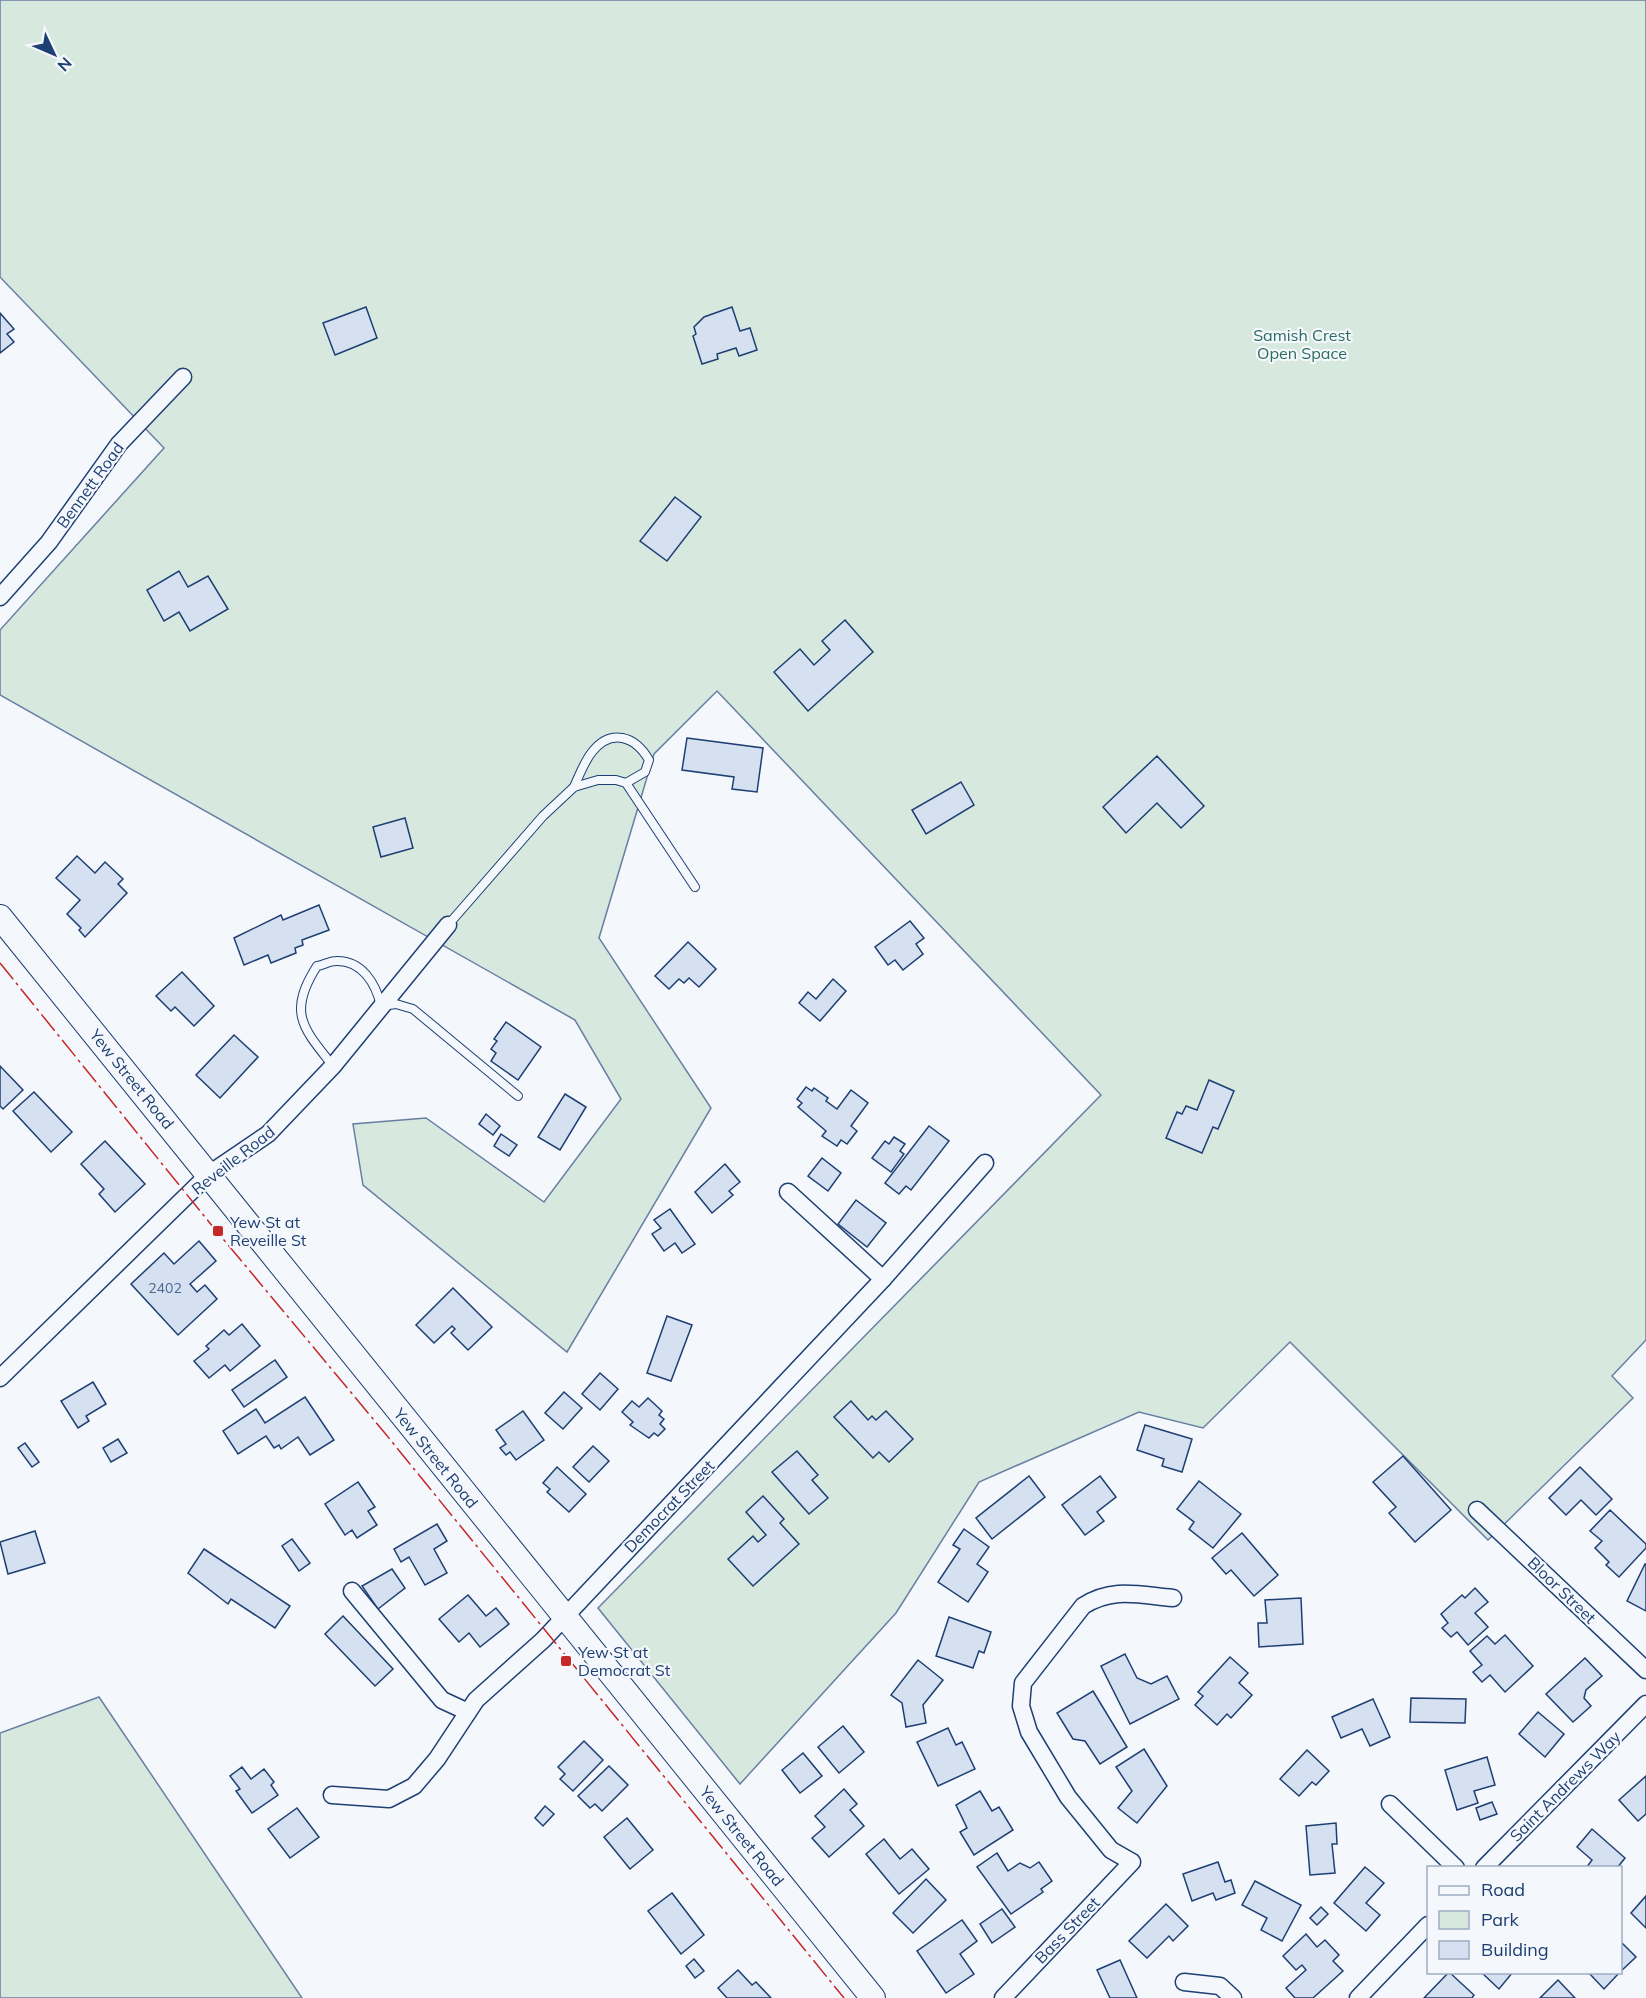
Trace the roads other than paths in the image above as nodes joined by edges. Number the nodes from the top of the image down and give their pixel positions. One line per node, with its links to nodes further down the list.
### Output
1 (183, 377): 2 (street, Bennett Road)
2 (0, 597)
3 (626, 783): 4 (lane); 4 (lane); 5 (lane)
4 (574, 786): 7 (lane)
5 (695, 887)
6 (0, 917): 12 (street, Yew Street Road)
7 (448, 925): 8 (street, Reveille Road)
8 (381, 1006): 9 (street, Reveille Road); 9 (lane); 10 (lane)
9 (333, 1066): 12 (street, Reveille Road)
10 (518, 1096)
11 (985, 1163): 14 (street, Democrat Street)
12 (209, 1174): 15 (street, Reveille Road); 19 (street, Yew Street Road)
13 (788, 1192): 14 (street)
14 (883, 1279): 19 (street, Democrat Street)
15 (0, 1378)
16 (1477, 1510): 20 (street, Bloor Street)
17 (351, 1591): 22 (street)
18 (1173, 1598): 30 (street, Bass Street)
19 (563, 1616): 22 (street, Democrat Street); 29 (street, Yew Street Road)
20 (1646, 1670)
21 (1646, 1704): 26 (street, Saint Andrews Way)
22 (468, 1712): 23 (street, Democrat Street)
23 (332, 1795)
24 (1390, 1804): 25 (street)
25 (1454, 1866)
26 (1486, 1866)
27 (1427, 1926): 32 (street)
28 (1184, 1982): 31 (street)
29 (873, 1998)
30 (1003, 1998)
31 (1233, 1998)
32 (1358, 1998)

